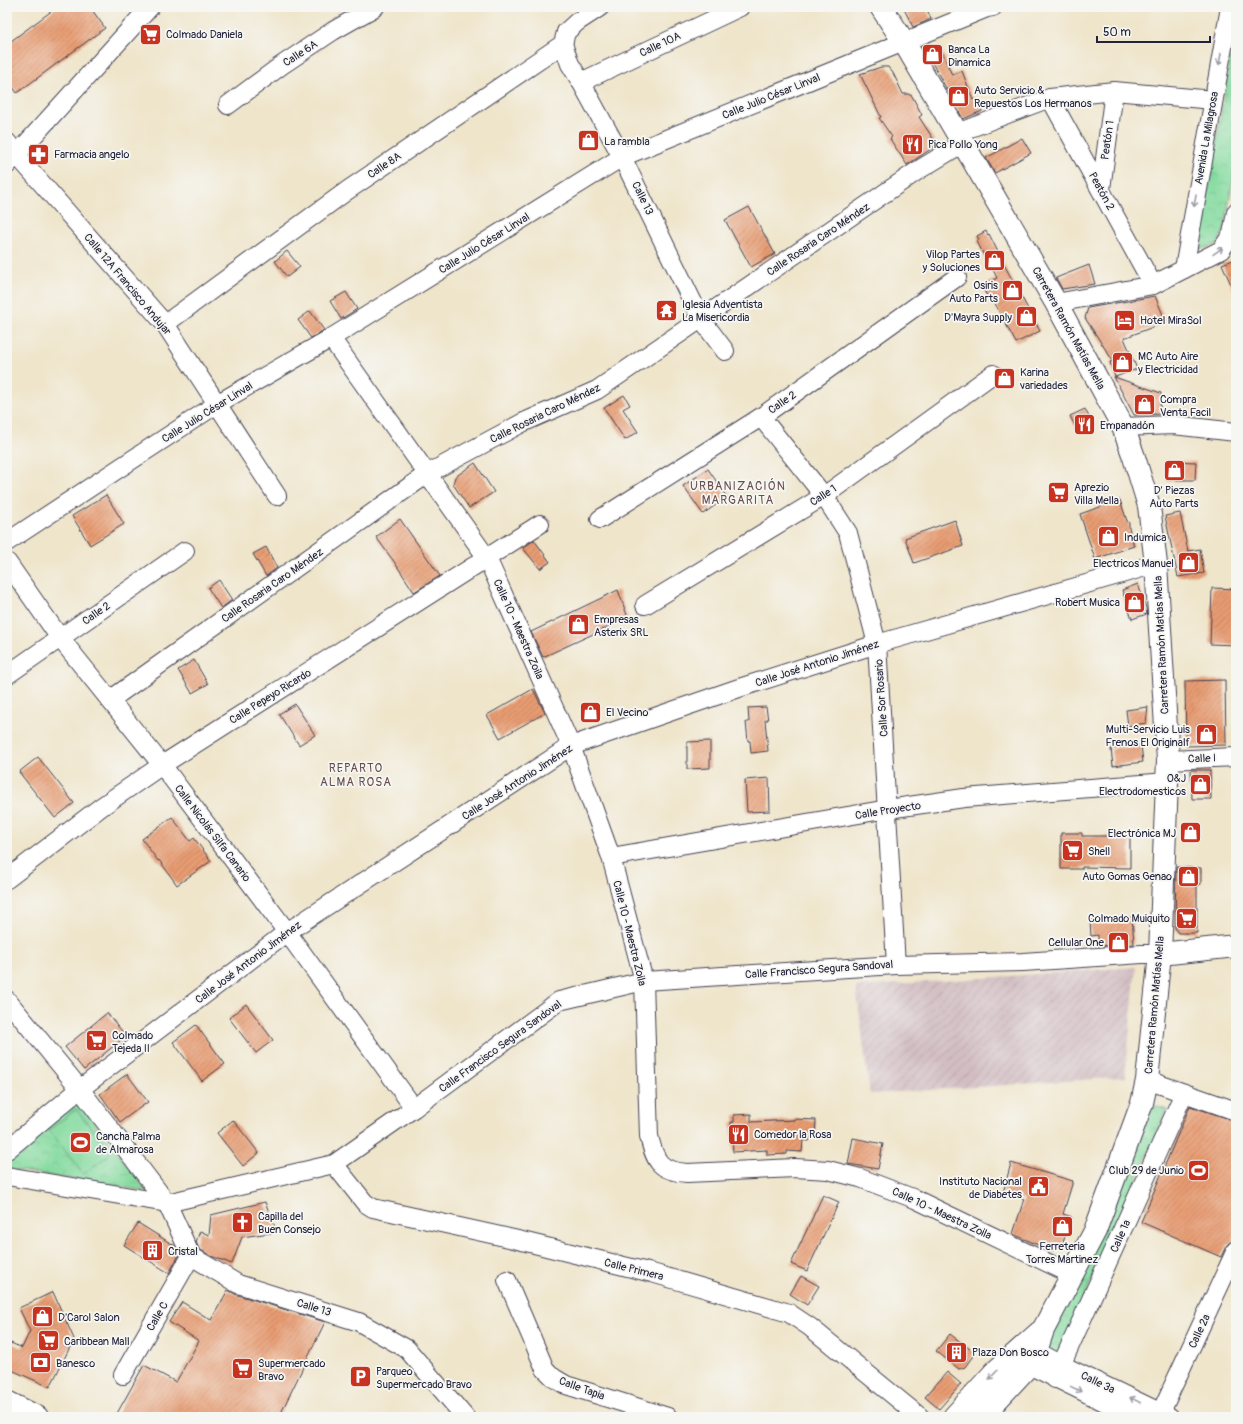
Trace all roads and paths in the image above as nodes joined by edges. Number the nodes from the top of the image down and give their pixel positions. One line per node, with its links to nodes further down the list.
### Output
1 (150, 7): 16 (street)
2 (375, 7): 14 (street, Calle 6A)
3 (600, 7): 9 (street, Calle 8A)
4 (740, 7): 10 (street, Calle 10A)
5 (882, 7): 8 (main road, Carretera Ramón Matías Mella)
6 (988, 7): 8 (street, Calle Julio César Linval)
7 (1230, 7): 13 (street, Avenida La Milagrosa, one-way to 13)
8 (904, 42): 15 (main road, Carretera Ramón Matías Mella); 17 (street, Calle Julio César Linval)
9 (563, 44): 10 (street, Calle 13); 25 (street, Calle 8A)
10 (581, 82): 17 (street, Calle 13)
11 (1114, 91): 12 (street, Calle Rosaria Caro Méndez); 13 (street, Calle Rosaria Caro Méndez); 18 (street, Peatón 1)
12 (1050, 98): 15 (street, Calle Rosaria Caro Méndez); 18 (street, Peatón 2)
13 (1213, 100): 20 (street, Avenida La Milagrosa, one-way to 20)
14 (228, 105)
15 (960, 138): 23 (main road, Carretera Ramón Matías Mella); 24 (street, Calle Rosaria Caro Méndez)
16 (10, 153): 25 (street, Calle 12A Francisco Andujar)
17 (622, 157): 24 (street, Calle 13); 26 (street, Calle Julio César Linval)
18 (1101, 189): 22 (street, Peatón 2)
19 (1236, 212): 20 (street, one-way to 19)
20 (1184, 269): 22 (street)
21 (957, 277): 30 (street, Calle 2)
22 (1153, 285): 23 (street)
23 (1056, 303): 31 (main road, Carretera Ramón Matías Mella)
24 (701, 319): 27 (street, Calle 13); 33 (street, Calle Rosaria Caro Méndez)
25 (165, 324): 29 (street, Calle 12A Francisco Andujar)
26 (331, 338): 29 (street, Calle Julio César Linval); 33 (street, Calle 10 - Maestra Zoila)
27 (725, 351)
28 (993, 374): 35 (street, Calle 1)
29 (217, 404): 34 (street, Calle 12A Francisco Andujar); 38 (street, Calle Julio César Linval)
30 (761, 417): 35 (street, Calle Sor Rosario); 36 (street, Calle 2)
31 (1122, 428): 32 (street); 42 (main road, Carretera Ramón Matías Mella)
32 (1236, 432)
33 (427, 474): 40 (street, Calle 10 - Maestra Zoila); 47 (street, Calle Rosaria Caro Méndez)
34 (277, 496)
35 (824, 496): 43 (street, Calle 1); 45 (street, Calle Sor Rosario)
36 (600, 519)
37 (540, 524): 40 (street, Calle Pepeyo Ricardo)
38 (7, 542)
39 (185, 551): 44 (street, Calle 2)
40 (487, 558): 48 (street, Calle 10 - Maestra Zoila); 51 (street, Calle Pepeyo Ricardo)
41 (7, 562): 44 (street, Calle Nicolás Silfa Canario)
42 (1156, 564): 45 (street, Calle José Antonio Jiménez); 50 (main road, Carretera Ramón Matías Mella)
43 (645, 605)
44 (60, 638): 46 (street, Calle 2); 47 (street, Calle Nicolás Silfa Canario)
45 (878, 644): 48 (street, Calle José Antonio Jiménez); 53 (street, Calle Sor Rosario)
46 (7, 675)
47 (110, 700): 51 (street, Calle Nicolás Silfa Canario)
48 (571, 746): 54 (street, Calle 10 - Maestra Zoila); 56 (street, Calle José Antonio Jiménez)
49 (1236, 757): 50 (street, Calle I)
50 (1168, 760): 52 (main road, Carretera Ramón Matías Mella)
51 (162, 765): 55 (street, Calle Pepeyo Ricardo); 56 (street, Calle Nicolás Silfa Canario)
52 (1167, 782): 53 (street, Calle Proyecto); 58 (main road, Carretera Ramón Matías Mella)
53 (888, 809): 54 (street, Calle Proyecto); 59 (street, Calle Sor Rosario)
54 (611, 857): 60 (street, Calle 10 - Maestra Zoila)
55 (7, 880)
56 (287, 932): 63 (street, Calle José Antonio Jiménez); 65 (street, Calle Nicolás Silfa Canario)
57 (1236, 946): 58 (main road, Calle Francisco Segura Sandoval)
58 (1160, 954): 59 (street, Calle Francisco Segura Sandoval); 62 (main road, Carretera Ramón Matías Mella)
59 (896, 964): 60 (street, Calle Francisco Segura Sandoval)
60 (644, 980): 65 (street, Calle Francisco Segura Sandoval); 73 (street, Calle 10 - Maestra Zoila)
61 (7, 1000): 63 (street)
62 (1147, 1080): 64 (street); 73 (main road, Carretera Ramón Matías Mella)
63 (80, 1089): 67 (street, Calle José Antonio Jiménez); 70 (street)
64 (1184, 1093): 66 (street); 76 (street, Calle 1a)
65 (414, 1108): 68 (street, Calle Francisco Segura Sandoval)
66 (1236, 1111)
67 (7, 1150)
68 (334, 1164): 70 (street, Calle Francisco Segura Sandoval); 84 (street, Calle Primera)
69 (7, 1176): 70 (street, Calle Francisco Segura Sandoval)
70 (167, 1204): 72 (street)
71 (1236, 1250): 80 (street, Calle 2a)
72 (192, 1256): 77 (street, Calle C); 82 (street, Calle 13)
73 (1071, 1274): 75 (main road, Carretera Ramón Matías Mella)
74 (507, 1280): 79 (street, Calle Tapia)
75 (1034, 1348): 76 (street, Calle 3a); 85 (main road, Carretera Ramón Matías Mella, one-way to 85); 86 (main road, Carretera Ramón Matías Mella)
76 (1059, 1372): 80 (street, Calle 3a, one-way to 76); 87 (street, Calle 3a, one-way to 87)
77 (123, 1375)
78 (7, 1402): 81 (main road)
79 (646, 1414): 83 (street, Calle Tapia)
80 (1166, 1415)
81 (37, 1417)
82 (465, 1417)
83 (668, 1417)
84 (920, 1417)
85 (954, 1417)
86 (981, 1417)
87 (1134, 1417)

